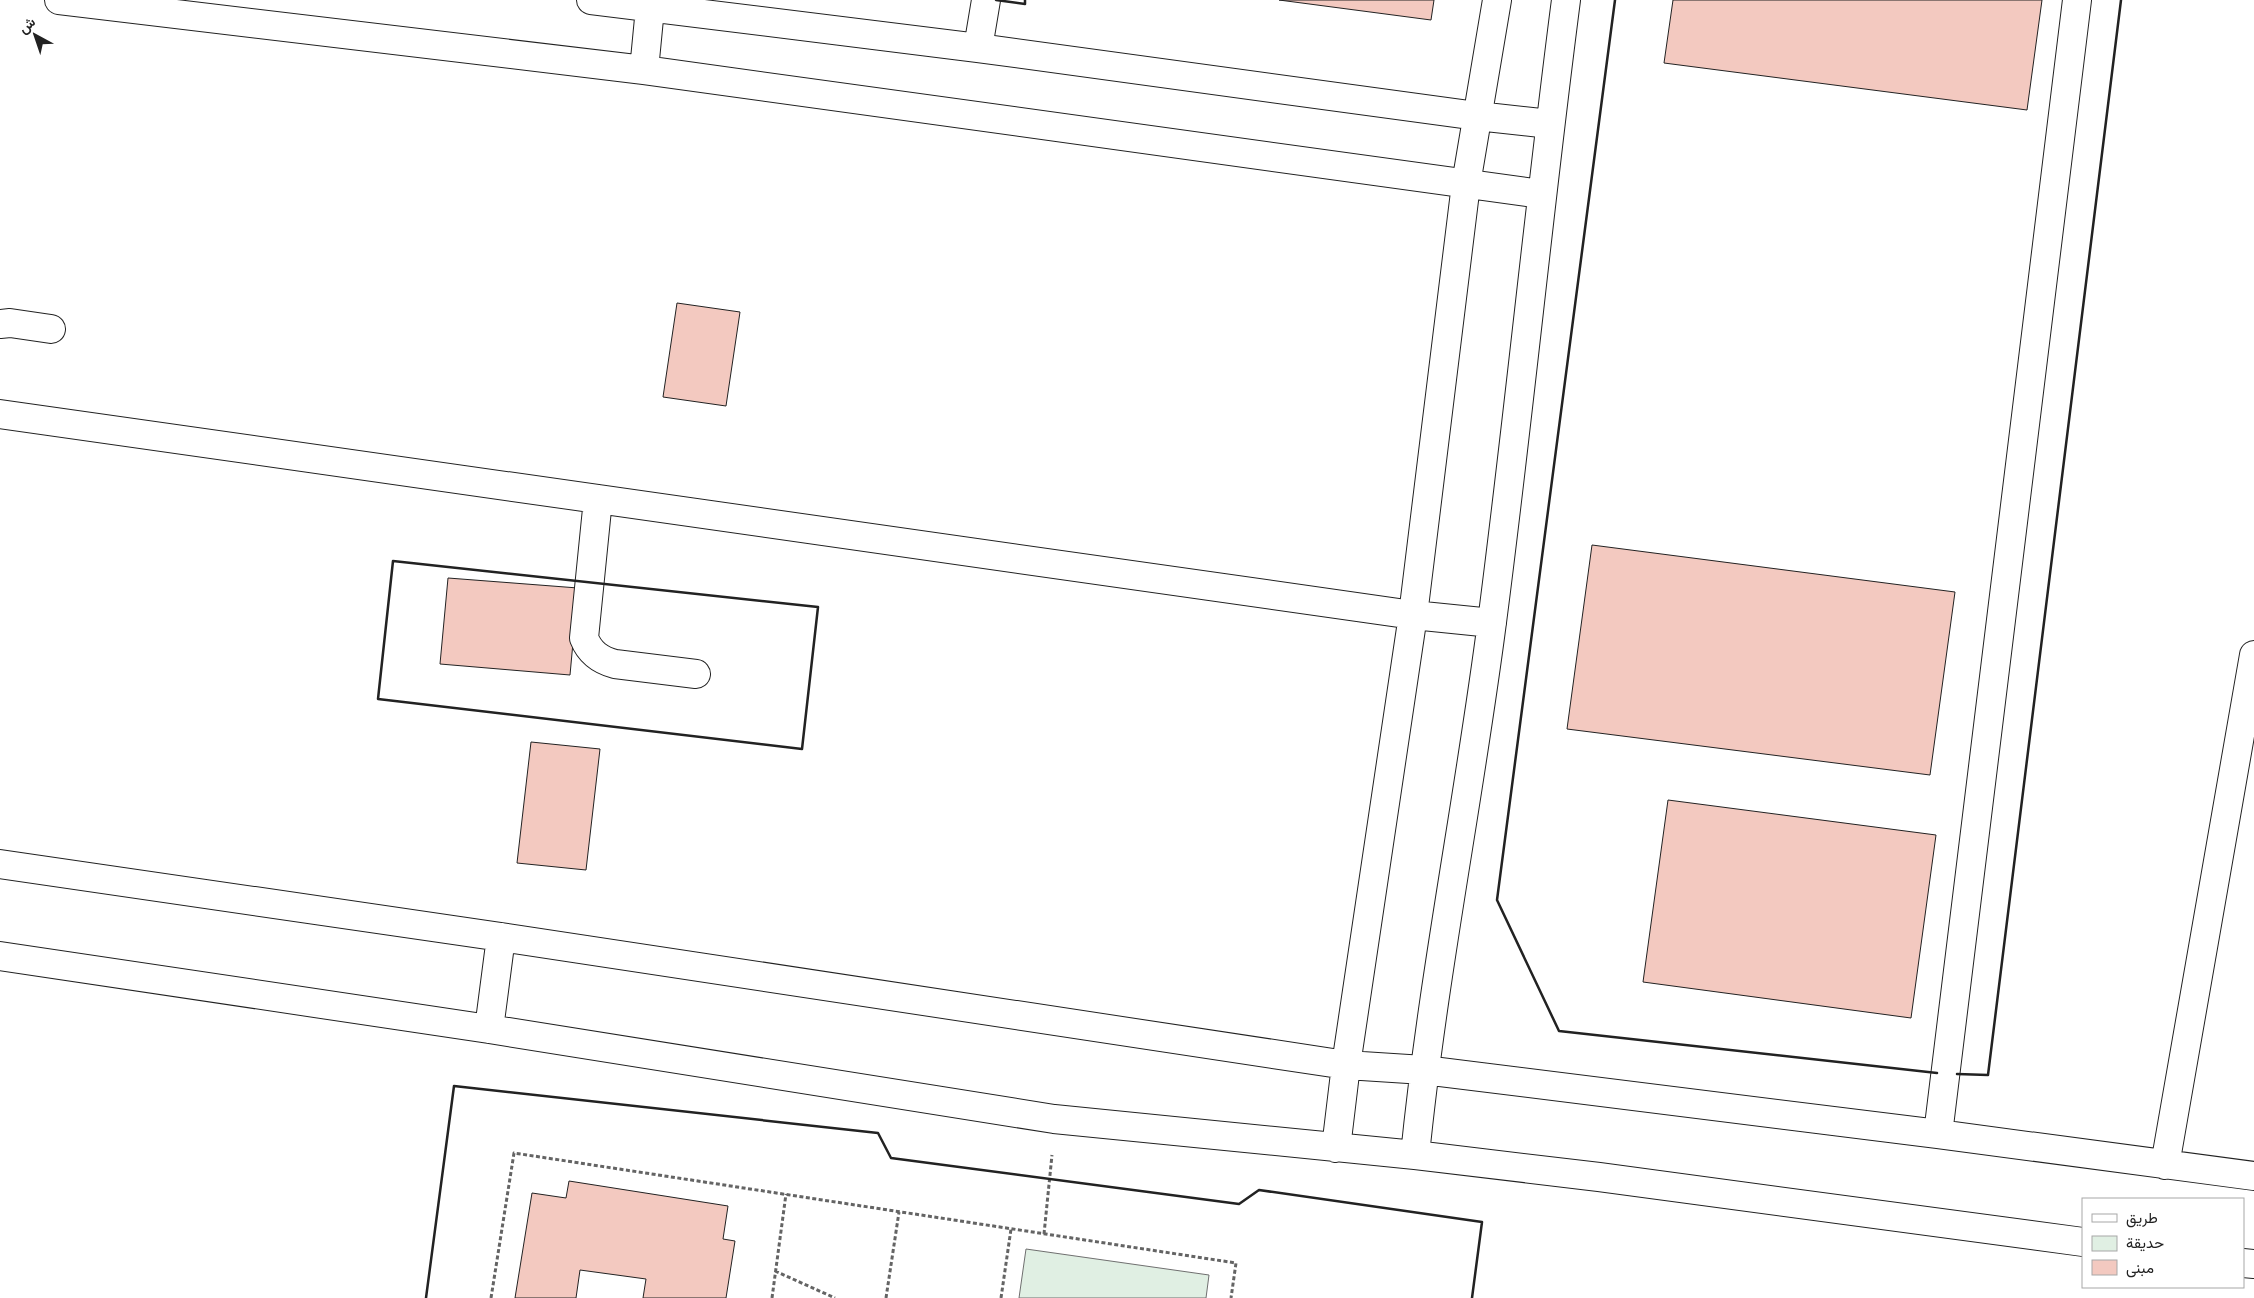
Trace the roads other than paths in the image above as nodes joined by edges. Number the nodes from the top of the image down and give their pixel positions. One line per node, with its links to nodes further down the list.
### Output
1 (59, 0): 9 (street)
2 (591, 0): 7 (street)
3 (986, 0): 8 (street)
4 (1497, 0): 10 (street)
5 (1566, 0): 11 (street)
6 (2077, 0): 29 (street)
7 (650, 8): 8 (street); 9 (street)
8 (978, 48): 10 (street)
9 (644, 70): 12 (street)
10 (1477, 116): 11 (street); 12 (street)
11 (1550, 124): 13 (street)
12 (1466, 184): 13 (street); 18 (street)
13 (1542, 194): 19 (street)
14 (0, 324): 15 (street)
15 (51, 329)
16 (0, 414): 17 (street)
17 (598, 499): 18 (street); 21 (street)
18 (1413, 615): 19 (street); 27 (street)
19 (1492, 623): 28 (street)
20 (2254, 655): 22 (street)
21 (696, 674)
22 (2245, 773): 32 (street)
23 (0, 864): 24 (street)
24 (502, 937): 26 (street); 27 (street)
25 (0, 956): 26 (street)
26 (489, 1029): 30 (street)
27 (1346, 1065): 28 (street); 30 (street)
28 (1424, 1070): 29 (street); 31 (street)
29 (1938, 1134): 32 (street)
30 (1336, 1148): 31 (street)
31 (1415, 1155): 34 (street)
32 (2165, 1166): 33 (street)
33 (2254, 1176)
34 (2082, 1242)

